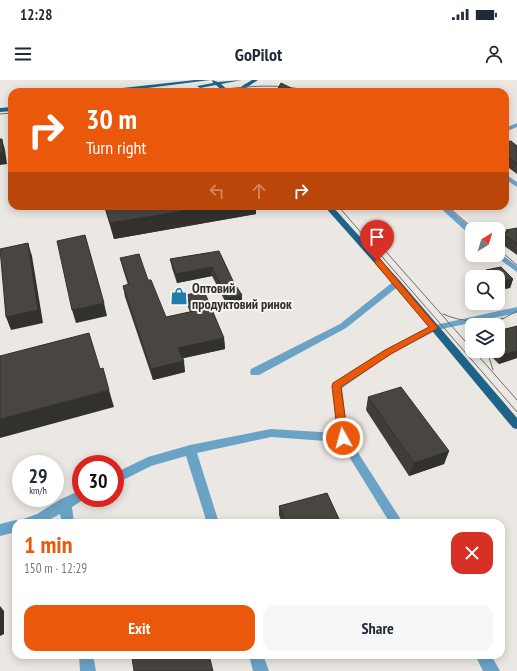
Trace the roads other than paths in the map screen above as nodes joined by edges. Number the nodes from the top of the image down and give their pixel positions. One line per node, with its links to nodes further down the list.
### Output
1 (208, 80): 6 (main road)
2 (213, 80): 5 (main road)
3 (240, 80): 5 (main road)
4 (256, 80): 9 (main road)
5 (218, 84): 7 (main road); 8 (main road)
6 (139, 88)
7 (186, 88)
8 (222, 88)
9 (243, 88)
10 (332, 210): 15 (main road)
11 (447, 210): 12 (street)
12 (465, 226)
13 (505, 260): 14 (street)
14 (517, 270)
15 (397, 283): 17 (main road); 18 (street)
16 (517, 310): 17 (street)
17 (434, 328): 19 (main road); 20 (street)
18 (255, 372)
19 (517, 425)
20 (343, 438): 21 (street); 28 (street)
21 (190, 450): 22 (street); 27 (street)
22 (124, 474)
23 (72, 500): 24 (street)
24 (65, 503): 25 (street); 26 (street)
25 (41, 519)
26 (67, 519)
27 (213, 519)
28 (394, 519)
29 (12, 527): 30 (street)
30 (0, 530)
31 (86, 659): 34 (street)
32 (257, 659): 35 (street)
33 (484, 659): 36 (street)
34 (88, 671)
35 (261, 671)
36 (492, 671)

